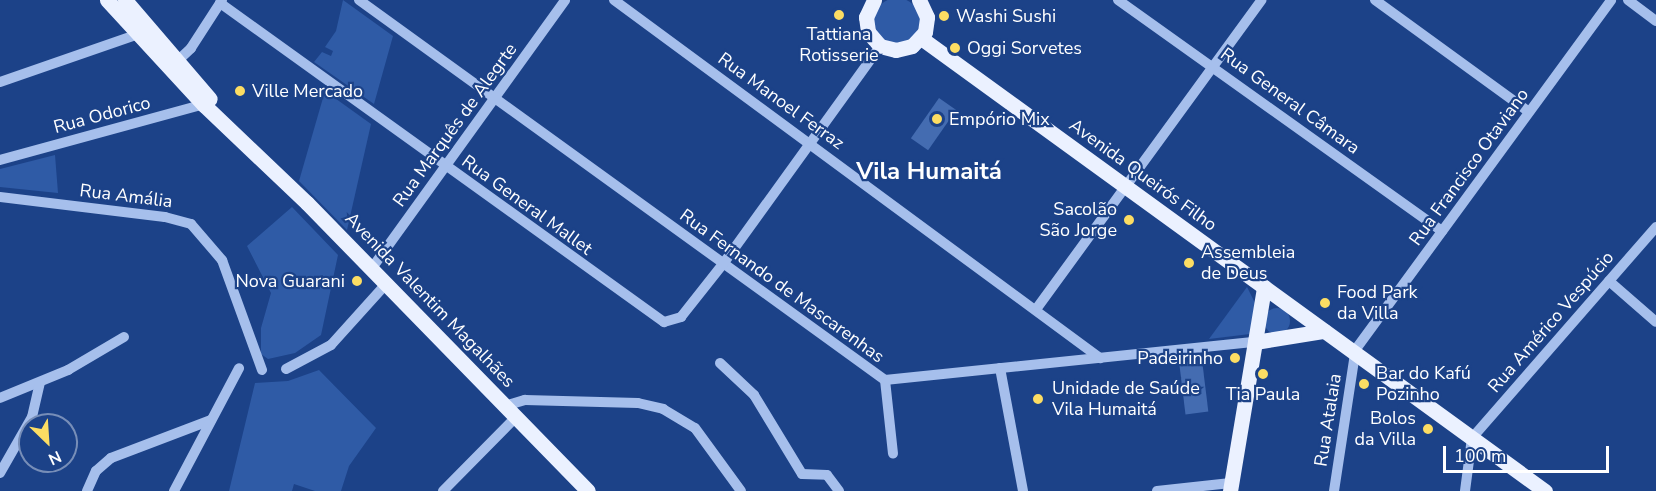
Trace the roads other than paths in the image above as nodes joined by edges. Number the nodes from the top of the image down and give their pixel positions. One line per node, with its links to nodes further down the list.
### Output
1 (108, 0): 15 (main road, Avenida Valentim Magalhães)
2 (125, 0): 15 (main road, Avenida Valentim Magalhães)
3 (359, 0): 21 (street, Rua Fernando de Mascarenhas)
4 (565, 0): 21 (street, Rua Marquês de Alegrte)
5 (614, 0): 24 (street, Rua Manoel Ferraz)
6 (919, 0): 16 (main road)
7 (1118, 0): 19 (street, Rua General Câmara)
8 (1262, 0): 19 (street)
9 (1375, 0): 23 (street)
10 (1611, 0): 23 (street, Rua Francisco Otaviano)
11 (1628, 0): 14 (street)
12 (871, 1): 17 (main road)
13 (221, 2): 18 (street); 26 (street, Rua General Mallet)
14 (1656, 21)
15 (146, 32): 18 (main road, Avenida Valentim Magalhães); 20 (street)
16 (921, 38): 17 (main road); 27 (main road, Avenida Queirós Filho)
17 (880, 46): 24 (street)
18 (175, 64): 22 (main road, Avenida Valentim Magalhães)
19 (1214, 66): 27 (street); 30 (street, Rua General Câmara)
20 (0, 82)
21 (494, 98): 26 (street, Rua Marquês de Alegrte); 31 (street, Rua Fernando de Mascarenhas)
22 (208, 103): 25 (street, Rua Odorico); 32 (main road, Avenida Valentim Magalhães)
23 (1529, 112): 30 (street, Rua Francisco Otaviano)
24 (810, 143): 31 (street); 36 (street, Rua Manoel Ferraz)
25 (0, 160)
26 (446, 166): 31 (street, Rua General Mallet); 32 (street, Rua Marquês de Alegrte)
27 (1126, 187): 35 (main road, Avenida Queirós Filho); 36 (street)
28 (0, 197): 47 (street, Rua Amália)
29 (1656, 227): 33 (street, Rua Américo Vespúcio)
30 (1442, 231): 41 (street, Rua Francisco Otaviano)
31 (723, 264): 48 (street, Rua Fernando de Mascarenhas)
32 (372, 268): 34 (main road, Avenida Valentim Magalhães)
33 (1609, 281): 37 (street); 54 (street, Rua Américo Vespúcio)
34 (386, 284): 46 (street); 51 (main road, Avenida Valentim Magalhães)
35 (1264, 287): 38 (main road, Avenida Queirós Filho); 40 (main road)
36 (1037, 308): 42 (street, Rua Manoel Ferraz)
37 (1656, 322)
38 (1324, 331): 40 (main road); 41 (main road, Avenida Queirós Filho)
39 (124, 337): 49 (street)
40 (1255, 342): 42 (street, Rua Fernando de Mascarenhas); 57 (main road)
41 (1354, 353): 54 (main road, Avenida Queirós Filho); 66 (street, Rua Atalaia)
42 (1100, 358): 45 (street, Rua Fernando de Mascarenhas)
43 (720, 363): 63 (street)
44 (239, 368): 53 (street)
45 (1000, 368): 48 (street, Rua Fernando de Mascarenhas); 64 (street)
46 (286, 369)
47 (262, 370)
48 (885, 380): 55 (street)
49 (40, 383): 50 (street); 56 (street)
50 (0, 398)
51 (505, 406): 52 (main road, Avenida Valentim Magalhães); 62 (street)
52 (516, 417): 60 (street); 61 (main road, Avenida Valentim Magalhães)
53 (211, 420): 58 (street); 59 (street)
54 (1472, 438): 67 (street); 68 (main road, Avenida Queirós Filho)
55 (893, 454)
56 (0, 473)
57 (1231, 487): 65 (street)
58 (87, 491)
59 (174, 491)
60 (443, 491)
61 (588, 491)
62 (741, 491)
63 (839, 491)
64 (1023, 491)
65 (1157, 491)
66 (1334, 491)
67 (1465, 491)
68 (1545, 491)

